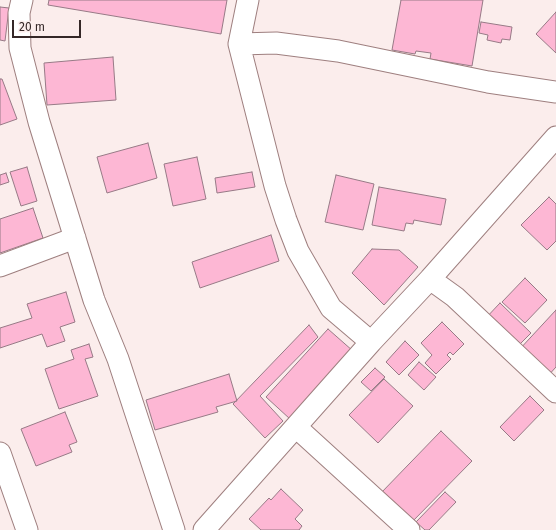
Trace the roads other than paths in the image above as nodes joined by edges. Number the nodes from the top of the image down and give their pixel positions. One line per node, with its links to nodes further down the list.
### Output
1 (22, 0): 6 (street)
2 (248, 0): 3 (street)
3 (239, 44): 4 (street); 9 (street)
4 (556, 92)
5 (556, 137): 8 (street)
6 (75, 238): 7 (street); 14 (street)
7 (0, 266)
8 (430, 279): 9 (street); 10 (street)
9 (371, 342): 11 (street)
10 (556, 392)
11 (296, 427): 15 (street); 16 (street)
12 (0, 453): 13 (street)
13 (27, 530)
14 (174, 530)
15 (204, 530)
16 (409, 530)

